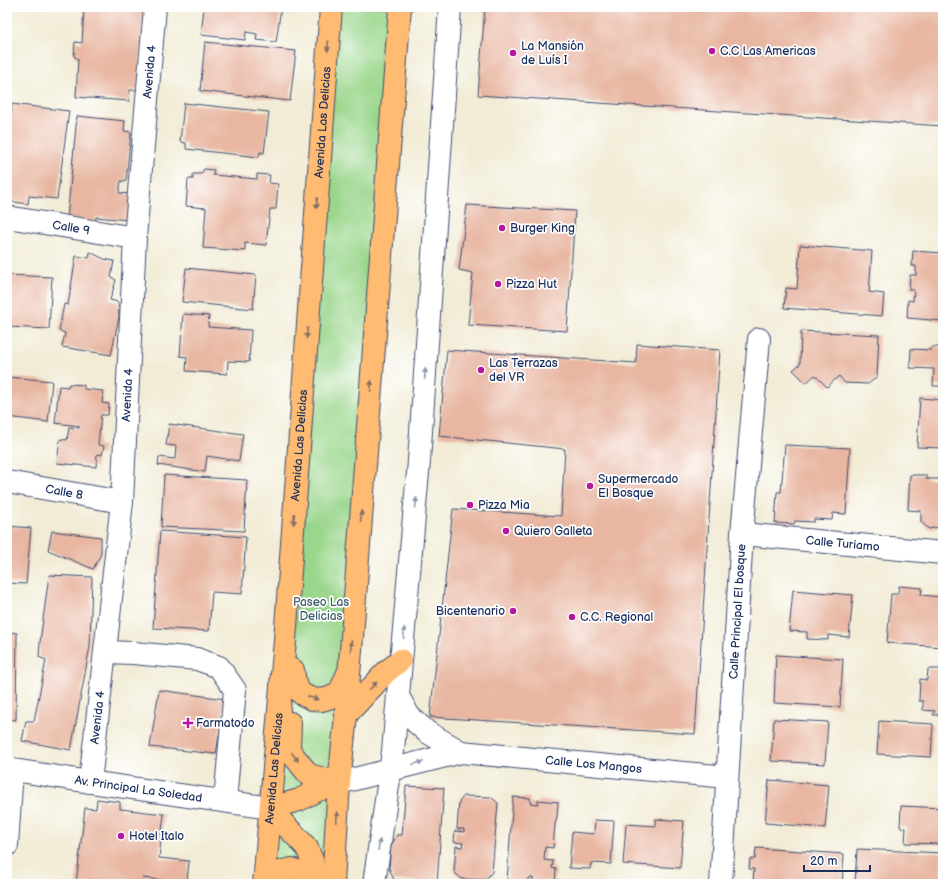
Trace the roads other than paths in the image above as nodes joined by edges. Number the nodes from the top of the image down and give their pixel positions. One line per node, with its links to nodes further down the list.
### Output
1 (155, 7): 6 (street, Avenida 4)
2 (331, 7): 12 (main road, Avenida Las Delicias, one-way to 12)
3 (400, 7): 15 (main road, one-way to 3)
4 (450, 7): 14 (street, one-way to 4)
5 (7, 218): 6 (street, Calle 9)
6 (135, 238): 9 (street, Avenida 4)
7 (758, 339): 10 (street, Calle Principal El bosque)
8 (7, 482): 9 (street, Calle 8)
9 (122, 502): 13 (street, Avenida 4)
10 (742, 534): 11 (street, Calle Turiamo); 22 (street, Calle Principal El bosque)
11 (943, 553)
12 (285, 640): 16 (main road); 26 (main road, Avenida Las Delicias)
13 (105, 652): 23 (street, Avenida 4); 25 (street)
14 (401, 660): 17 (street); 18 (main road, one-way to 14)
15 (350, 669): 16 (main road, one-way to 15); 18 (main road)
16 (293, 670): 24 (main road, one-way to 24)
17 (398, 696): 19 (street); 21 (street)
18 (346, 715): 24 (main road)
19 (460, 752): 21 (street, one-way to 19); 22 (street, Calle Los Mangos)
20 (9, 769): 23 (street, Av. Principal La Soledad); 27 (street)
21 (390, 770): 24 (street); 31 (street, one-way to 21)
22 (727, 776): 32 (street, Calle Principal El bosque)
23 (90, 782): 25 (street, Av. Principal La Soledad)
24 (339, 783): 26 (main road); 30 (main road, one-way to 24)
25 (225, 801): 26 (street, Av. Principal La Soledad)
26 (271, 808): 28 (main road, Avenida Las Delicias); 29 (main road)
27 (7, 845)
28 (264, 884): 29 (main road)
29 (312, 884)
30 (333, 884)
31 (374, 884)
32 (721, 884)

